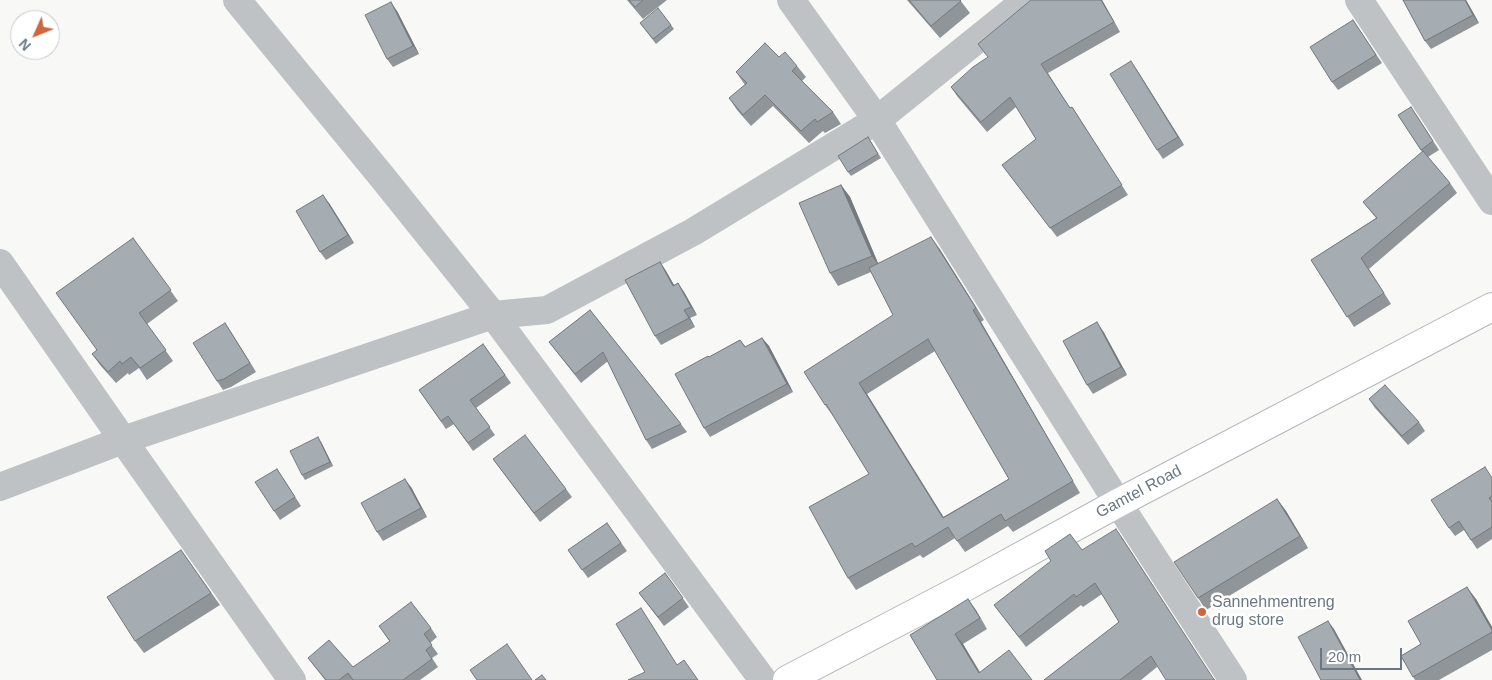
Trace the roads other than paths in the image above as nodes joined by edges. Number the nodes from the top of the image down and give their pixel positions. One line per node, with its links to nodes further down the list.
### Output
1 (236, 0): 9 (street)
2 (791, 0): 5 (street)
3 (1026, 0): 5 (street)
4 (1359, 0): 6 (street)
5 (877, 120): 9 (street); 12 (street)
6 (1492, 201)
7 (0, 263): 10 (street)
8 (1492, 307): 12 (street, Gamtel Road)
9 (493, 315): 10 (street); 14 (street)
10 (122, 440): 11 (street); 13 (street)
11 (0, 487)
12 (1118, 503): 15 (street, Gamtel Road); 16 (street)
13 (292, 680)
14 (763, 680)
15 (787, 680)
16 (1233, 680)

